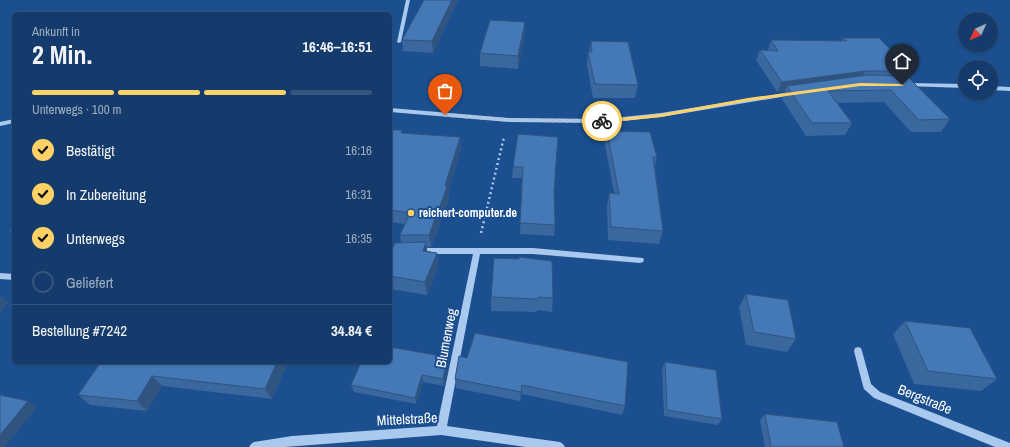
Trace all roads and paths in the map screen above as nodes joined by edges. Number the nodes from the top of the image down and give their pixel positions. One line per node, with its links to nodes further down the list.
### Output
1 (408, 0): 2 (street)
2 (399, 42)
3 (898, 85): 4 (street)
4 (958, 86)
5 (998, 88): 6 (street)
6 (1010, 89)
7 (801, 93): 9 (street)
8 (392, 110): 9 (street)
9 (509, 120): 12 (path)
10 (12, 121): 11 (street)
11 (0, 124)
12 (476, 251): 13 (street); 14 (street); 18 (street, Blumenweg)
13 (413, 252)
14 (640, 260)
15 (0, 276): 16 (street)
16 (12, 277)
17 (858, 351): 21 (street, Bergstraße)
18 (441, 430): 19 (street, Mittelstraße); 20 (street, Mittelstraße)
19 (254, 447)
20 (560, 447)
21 (1007, 447)

